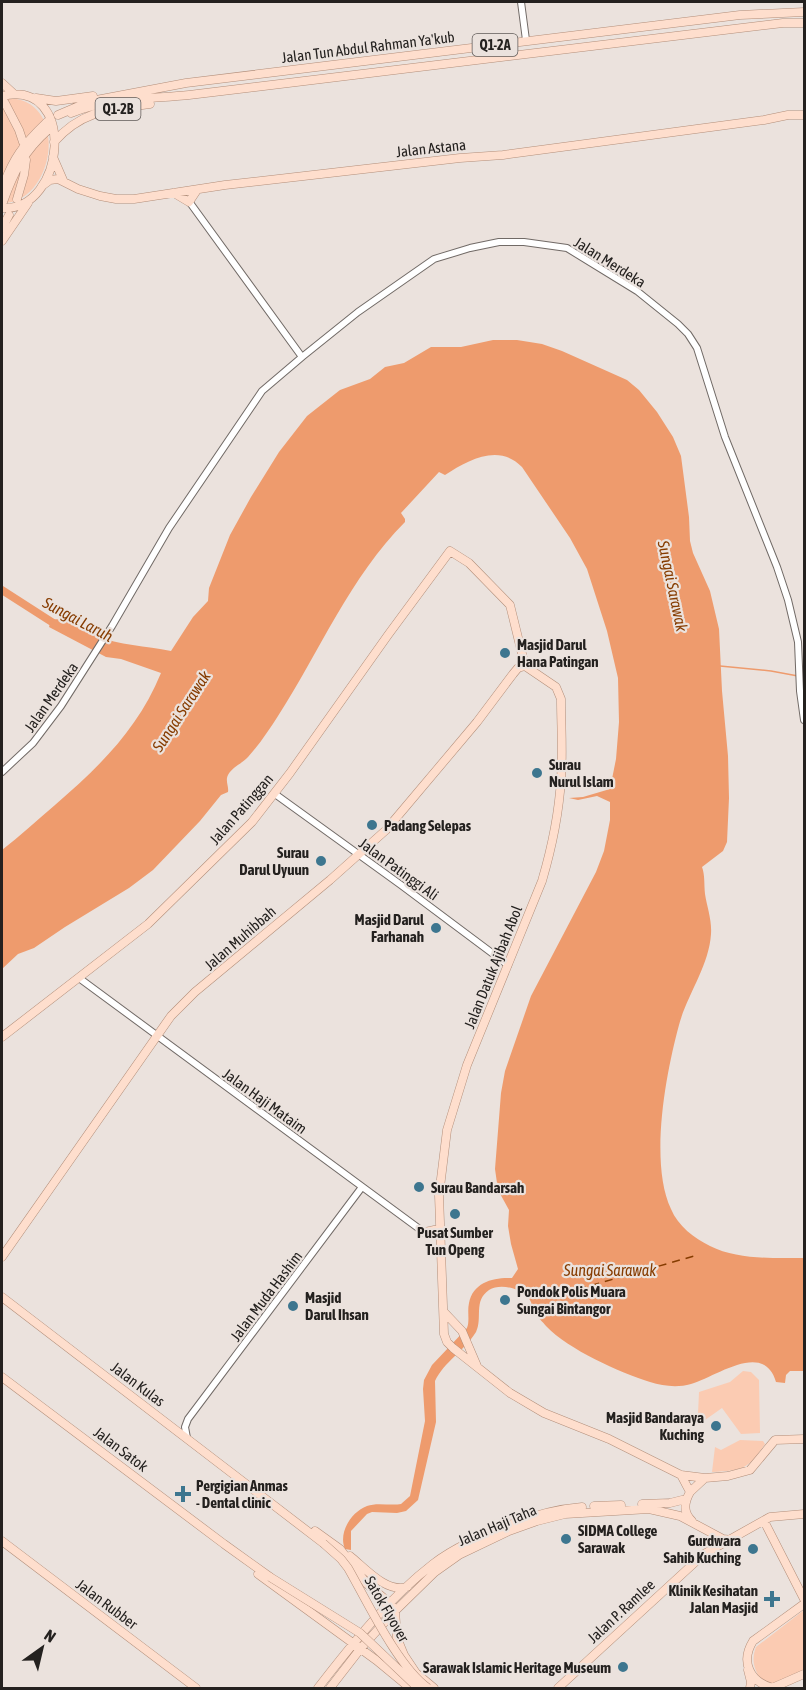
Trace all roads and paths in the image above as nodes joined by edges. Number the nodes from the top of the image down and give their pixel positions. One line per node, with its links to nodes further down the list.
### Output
1 (521, 2): 6 (street)
2 (804, 12): 3 (main road, Jalan Tun Abdul Rahman Ya'kub / Q1-2A)
3 (740, 15): 4 (main road); 6 (main road, Jalan Tun Abdul Rahman Ya'kub / Q1-2A)
4 (783, 22): 5 (main road, Jalan Tun Abdul Rahman Ya'kub / Q1-2B); 10 (main road, Jalan Tun Abdul Rahman Ya'kub / Q1-2B)
5 (804, 23)
6 (526, 40): 8 (main road, Jalan Tun Abdul Rahman Ya'kub / Q1-2A)
7 (2, 83): 9 (main road)
8 (186, 83): 10 (main road); 11 (main road, Q1-2A)
9 (15, 94): 11 (main road); 12 (main road)
10 (189, 95): 15 (main road, Q1-2B)
11 (30, 97): 15 (main road)
12 (3, 99): 14 (main road)
13 (804, 115): 21 (main road, Jalan Astana)
14 (23, 142)
15 (54, 142): 16 (main road)
16 (53, 156): 18 (main road); 19 (main road)
17 (26, 160): 24 (main road)
18 (63, 180): 19 (main road); 23 (main road, Jalan Astana)
19 (42, 186): 25 (main road)
20 (2, 189): 27 (main road)
21 (197, 190): 22 (main road, Jalan Astana); 26 (main road)
22 (184, 192): 23 (main road, Jalan Astana); 26 (street)
23 (174, 193): 26 (main road)
24 (17, 199)
25 (28, 202): 27 (main road); 30 (main road)
26 (189, 202): 31 (street)
27 (2, 205)
28 (9, 215): 29 (main road)
29 (2, 228)
30 (2, 241)
31 (302, 357): 33 (street, Jalan Merdeka); 34 (street, Jalan Merdeka)
32 (525, 666): 35 (main road, Jalan Patinggan); 36 (main road, Jalan Muhibbah); 37 (main road, Jalan Datuk Ajibah Abol)
33 (804, 720)
34 (2, 772)
35 (274, 794): 36 (street, Jalan Patinggi Ali); 38 (main road, Jalan Patinggan)
36 (359, 855): 37 (street, Jalan Patinggi Ali); 39 (main road, Jalan Muhibbah)
37 (507, 965): 42 (main road, Jalan Datuk Ajibah Abol)
38 (79, 978): 39 (street, Jalan Haji Mataim); 40 (main road, Jalan Patinggan)
39 (156, 1035): 41 (street, Jalan Haji Mataim); 45 (main road, Jalan Muhibbah)
40 (2, 1037)
41 (362, 1186): 43 (street, Jalan Haji Mataim); 50 (street, Jalan Muda Hashim)
42 (439, 1232): 43 (main road); 44 (main road, Jalan Datuk Ajibah Abol)
43 (427, 1234): 44 (main road)
44 (440, 1246): 47 (main road, Jalan Datuk Ajibah Abol)
45 (2, 1257)
46 (4, 1298): 51 (main road, Jalan Kulas)
47 (444, 1312): 48 (main road); 48 (main road, Jalan Datuk Ajibah Abol)
48 (477, 1366): 54 (main road, Jalan Datuk Ajibah Abol)
49 (2, 1377): 65 (main road, Jalan Satok)
50 (188, 1419): 51 (street); 52 (street)
51 (172, 1427): 52 (main road, Jalan Kulas)
52 (187, 1438): 56 (main road, Jalan Kulas)
53 (804, 1439): 55 (main road)
54 (681, 1475): 55 (main road); 57 (main road)
55 (705, 1478): 57 (main road)
56 (252, 1488): 64 (main road, Jalan Kulas); 66 (main road, Jalan Kulas)
57 (688, 1495): 60 (main road); 68 (main road, Jalan Haji Taha)
58 (804, 1514): 59 (main road, Jalan P. Ramlee)
59 (764, 1521): 63 (main road, Jalan P. Ramlee); 70 (main road)
60 (693, 1522): 61 (main road, Jalan Haji Taha); 69 (main road, Jalan Haji Taha)
61 (708, 1531): 63 (main road, Jalan Haji Taha); 67 (main road)
62 (2, 1540): 79 (main road, Jalan Rubber)
63 (732, 1540): 67 (main road, Jalan P. Ramlee)
64 (323, 1543): 84 (main road, Satok Flyover, bridge)
65 (224, 1544): 74 (main road, Jalan Satok); 83 (main road, Jalan Satok, bridge)
66 (340, 1549): 68 (main road); 72 (main road, Jalan Kulas)
67 (704, 1554): 86 (main road, Jalan P. Ramlee)
68 (407, 1587): 72 (main road, Jalan Haji Taha)
69 (407, 1598): 72 (main road, Jalan Haji Taha); 73 (main road)
70 (804, 1599)
71 (804, 1604): 76 (main road)
72 (393, 1607): 73 (main road); 74 (main road); 75 (main road)
73 (397, 1638): 85 (main road)
74 (353, 1642): 75 (main road, Jalan Satok); 80 (main road)
75 (361, 1648): 81 (main road); 82 (main road, Jalan Satok)
76 (748, 1668): 78 (main road); 87 (main road)
77 (804, 1674): 78 (main road)
78 (773, 1688)
79 (196, 1689)
80 (318, 1689)
81 (330, 1689)
82 (410, 1689)
83 (418, 1689)
84 (428, 1689)
85 (434, 1689)
86 (558, 1689)
87 (750, 1689)

